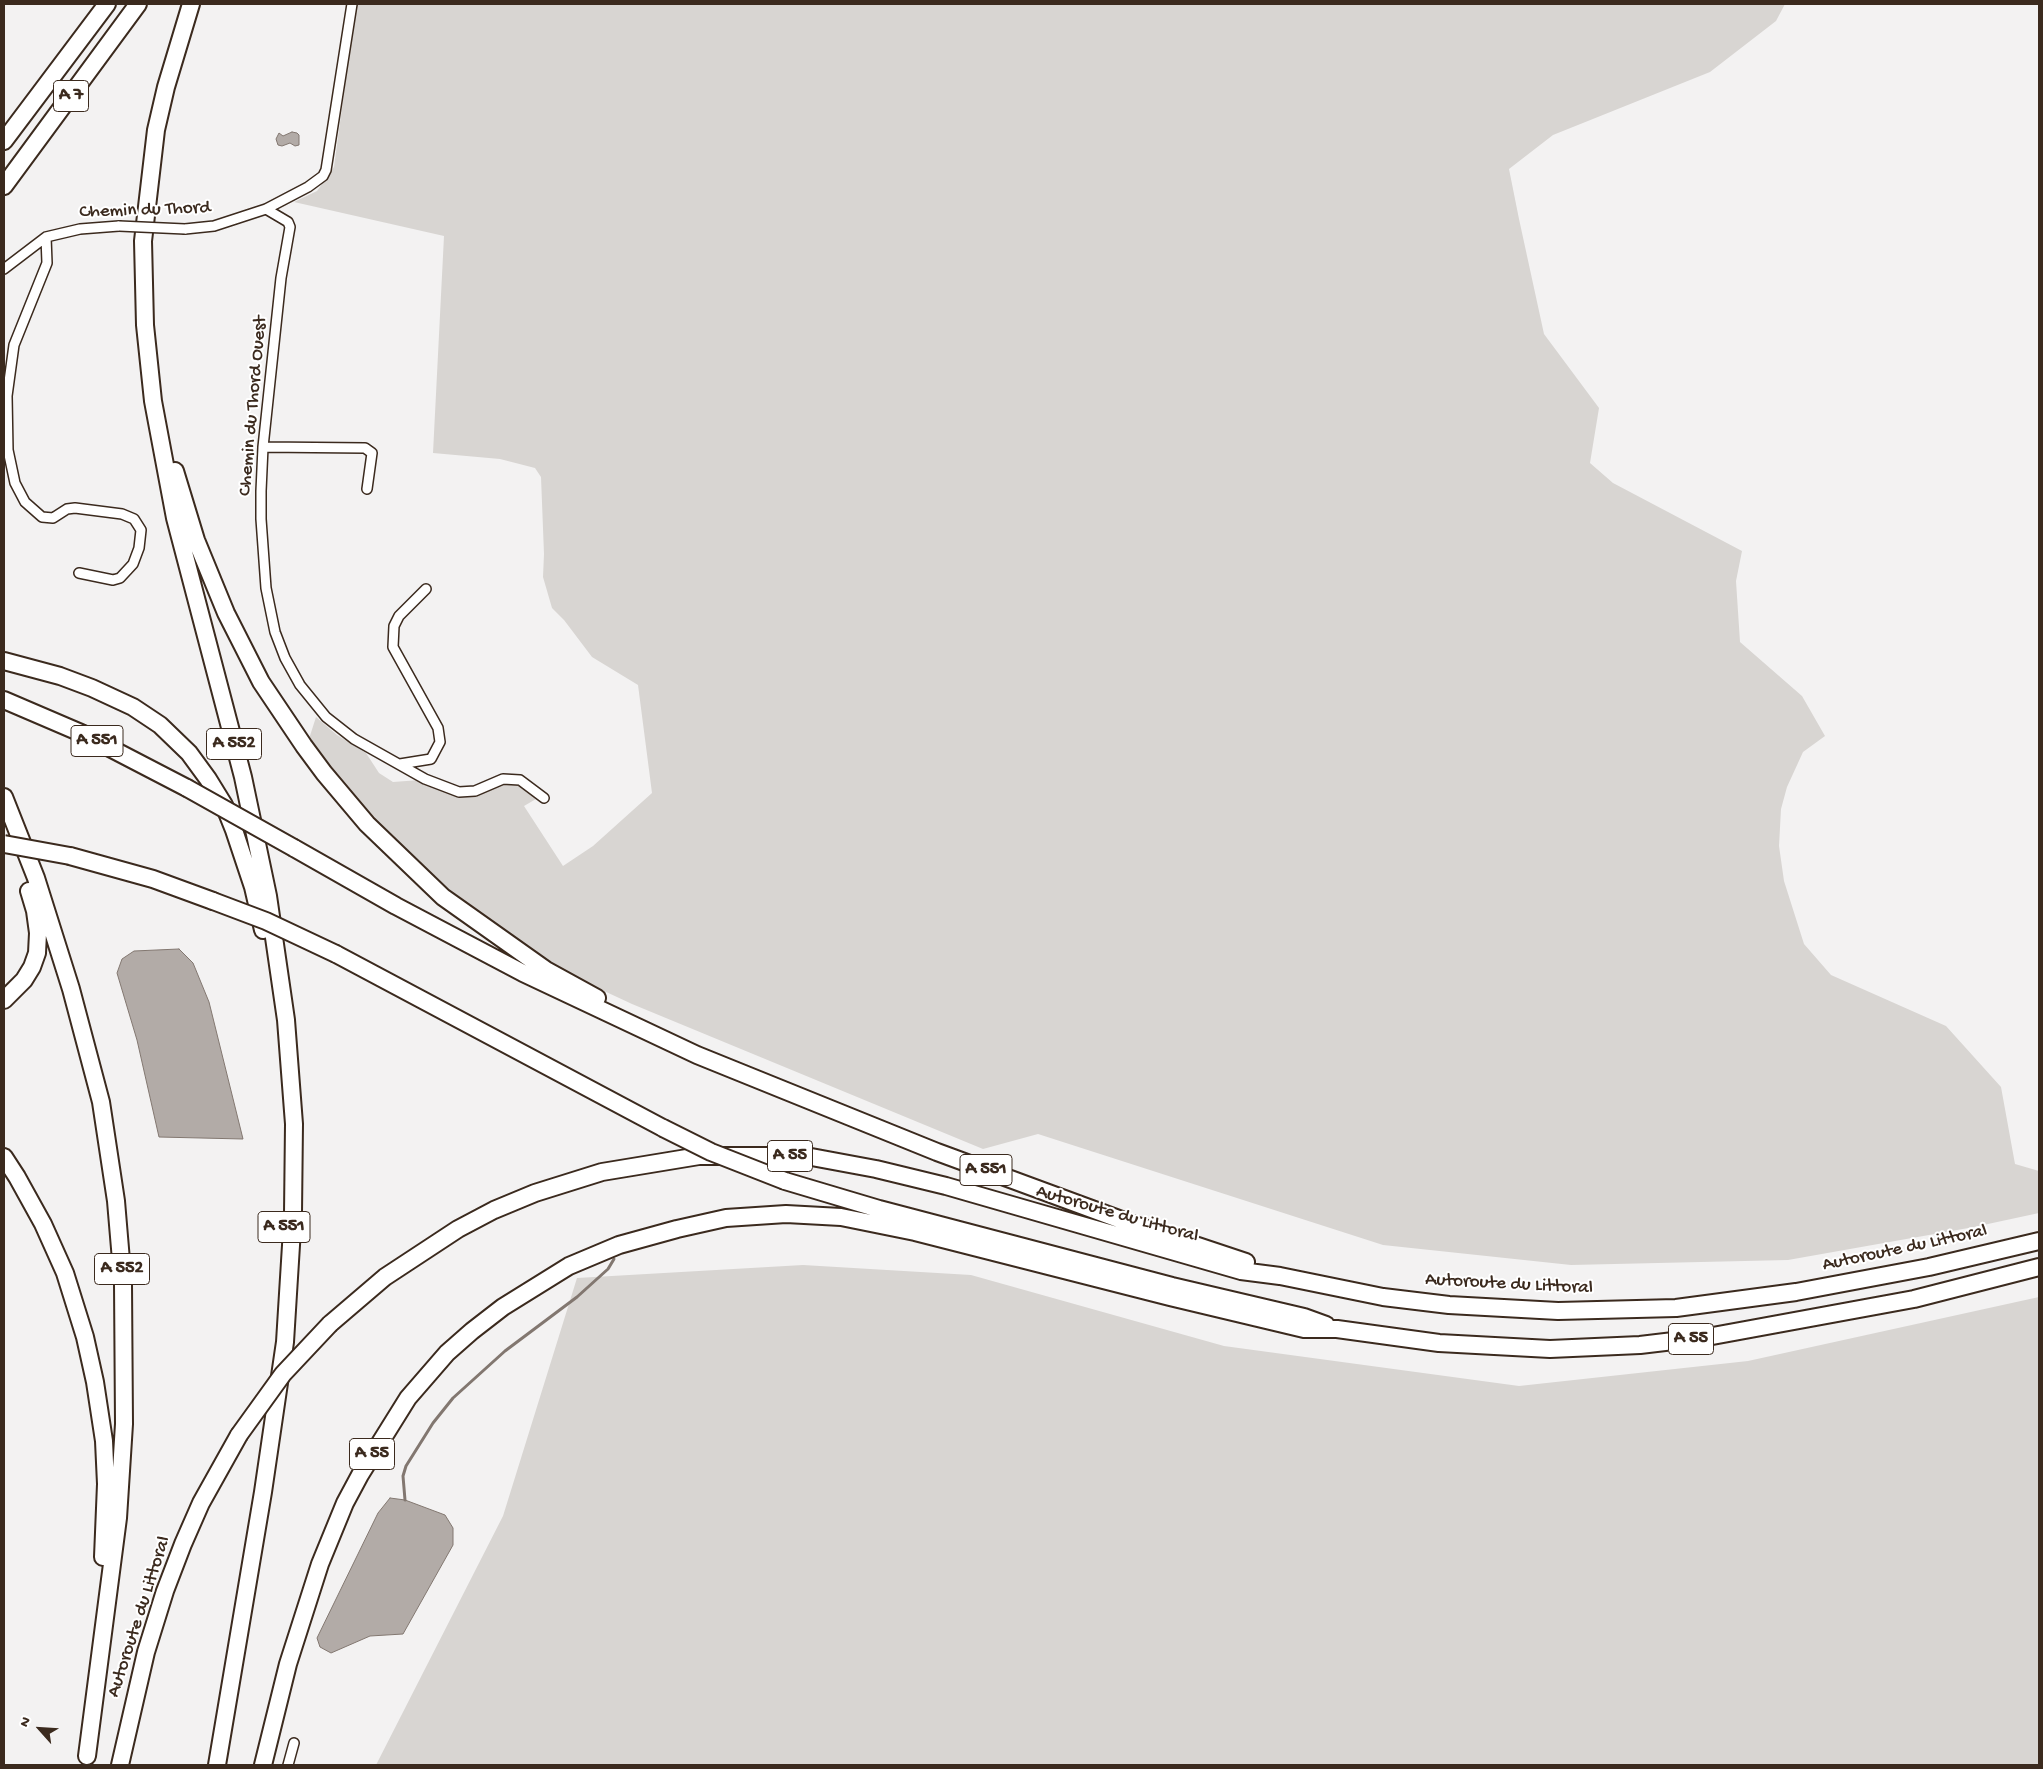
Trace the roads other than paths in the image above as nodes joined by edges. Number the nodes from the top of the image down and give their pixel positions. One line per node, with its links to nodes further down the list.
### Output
1 (107, 4): 5 (highway, A 7)
2 (138, 4): 6 (highway, A 7)
3 (191, 4): 10 (highway, A 552)
4 (352, 4): 7 (street, Chemin du Thord)
5 (4, 141)
6 (4, 186)
7 (266, 209): 8 (street, Chemin du Thord, bridge); 11 (street, Chemin du Thord Ouest)
8 (46, 237): 9 (street, Chemin du Thord); 13 (street)
9 (4, 269)
10 (145, 325): 23 (highway, A 552); 29 (highway, A 552)
11 (263, 447): 12 (street); 17 (street, Chemin du Thord Ouest)
12 (367, 490)
13 (79, 573)
14 (426, 589): 17 (street)
15 (4, 661): 29 (highway, A 551)
16 (4, 700): 23 (highway, A 551, bridge)
17 (400, 764): 19 (street, Chemin du Thord Ouest)
18 (4, 797): 31 (highway, A 552)
19 (544, 798)
20 (4, 810): 22 (highway)
21 (4, 844): 28 (highway, bridge)
22 (4, 1000)
23 (696, 1055): 27 (highway, A 551)
24 (4, 1157): 31 (highway, A 552)
25 (2039, 1241): 27 (highway, Autoroute du Littoral / A 55)
26 (2039, 1267): 28 (highway, A 55)
27 (1280, 1276): 32 (highway, Autoroute du Littoral / A 55, bridge)
28 (1338, 1329): 34 (highway, A 55)
29 (263, 1492): 33 (highway, A 552)
30 (294, 1743): 35 (street)
31 (87, 1761)
32 (120, 1765)
33 (217, 1765)
34 (263, 1765)
35 (288, 1765)

